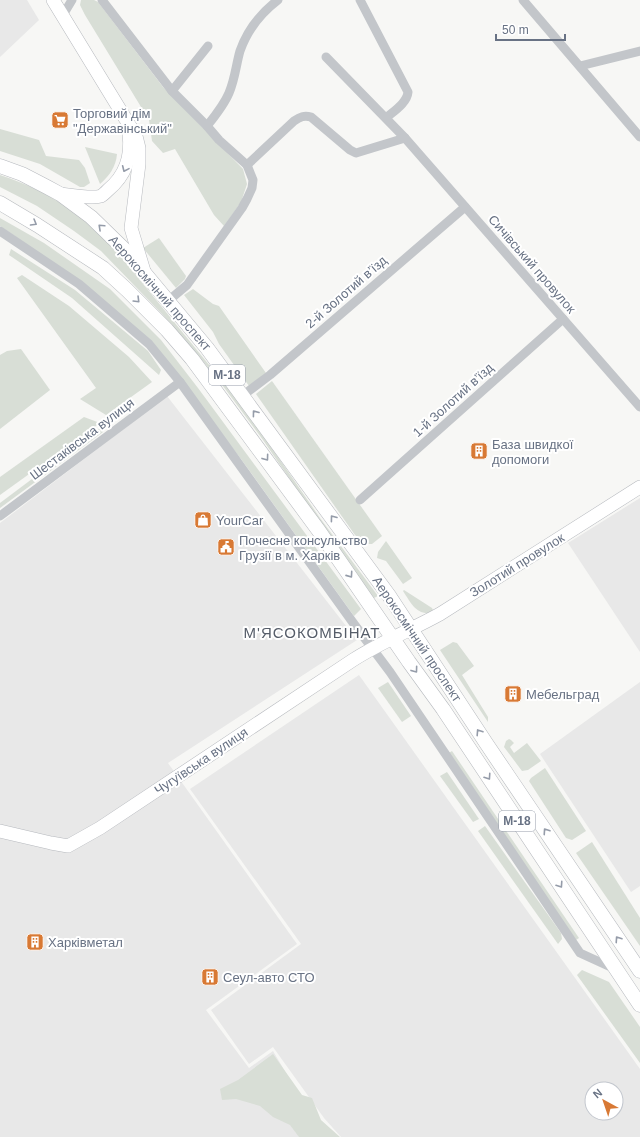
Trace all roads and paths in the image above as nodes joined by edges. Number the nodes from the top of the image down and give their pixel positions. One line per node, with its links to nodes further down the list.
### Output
1 (53, 0): 7 (main road)
2 (72, 0): 7 (street)
3 (102, 0): 12 (street)
4 (278, 0): 15 (street)
5 (360, 0): 14 (street)
6 (522, 0): 11 (street)
7 (63, 15): 13 (main road)
8 (208, 46): 12 (street)
9 (640, 51): 11 (street)
10 (326, 57): 14 (street, Сичівський провулок)
11 (580, 66): 16 (street)
12 (172, 91): 15 (street)
13 (125, 117): 20 (main road, one-way to 20); 24 (main road)
14 (386, 118): 17 (street, Сичівський провулок)
15 (207, 126): 18 (street)
16 (640, 137)
17 (405, 138): 18 (street); 22 (street, Сичівський провулок)
18 (247, 165): 25 (street)
19 (0, 166): 20 (main road, Аерокосмічний проспект / М-18)
20 (60, 194): 24 (main road, Аерокосмічний проспект / М-18, one-way to 20)
21 (0, 203): 34 (main road, Аерокосмічний проспект / М-18, one-way to 34)
22 (465, 207): 26 (street, Сичівський провулок); 28 (street, 2-й Золотий в’їзд)
23 (0, 231): 27 (street)
24 (145, 274): 25 (main road, Аерокосмічний проспект / М-18)
25 (168, 301): 28 (main road, Аерокосмічний проспект / М-18)
26 (563, 319): 29 (street, Сичівський провулок); 31 (street, 1-й Золотий в’їзд)
27 (180, 382): 32 (street, Шестаківська вулиця); 35 (street)
28 (242, 396): 33 (main road, Аерокосмічний проспект / М-18, one-way to 28)
29 (640, 407)
30 (640, 487): 33 (main road, Золотий провулок)
31 (360, 500)
32 (0, 516)
33 (411, 630): 34 (main road, Золотий провулок); 38 (main road, Аерокосмічний проспект / М-18, one-way to 33)
34 (392, 638): 35 (main road, Чугуївська вулиця); 37 (main road, Аерокосмічний проспект / М-18, one-way to 37)
35 (372, 648): 36 (main road, Чугуївська вулиця); 37 (street)
36 (0, 831)
37 (617, 970): 39 (main road, Аерокосмічний проспект / М-18)
38 (640, 971)
39 (640, 1005)

